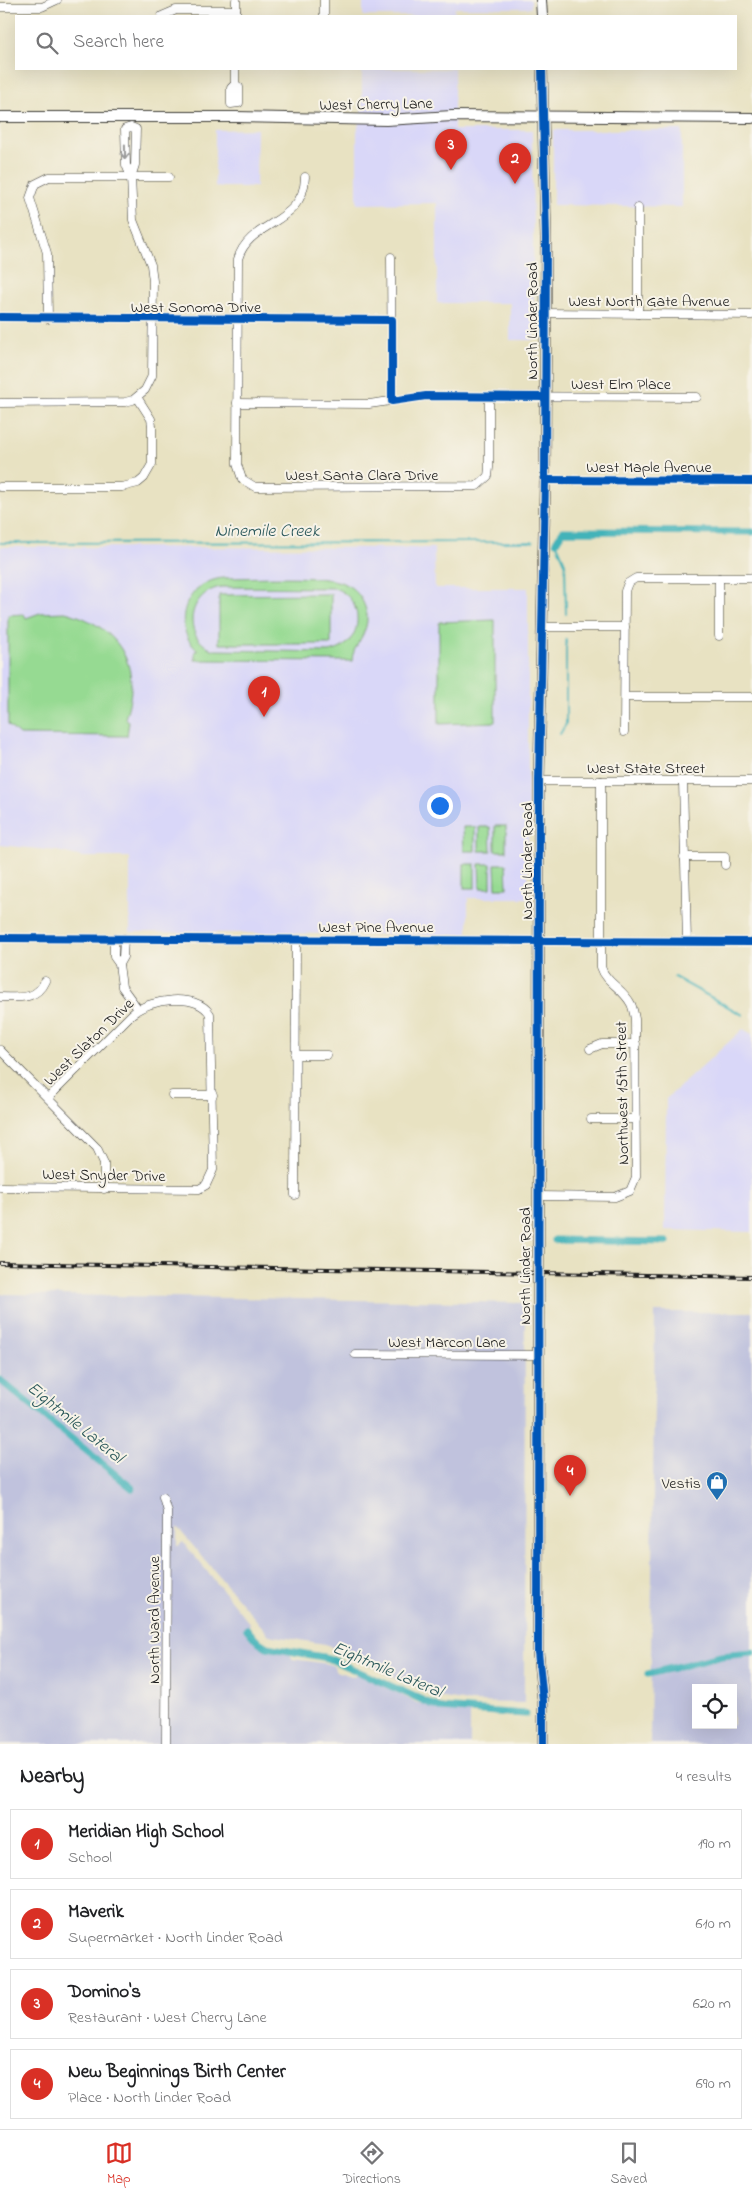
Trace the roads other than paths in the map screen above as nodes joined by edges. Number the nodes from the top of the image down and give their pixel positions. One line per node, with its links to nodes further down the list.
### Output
1 (236, 0): 6 (street)
2 (324, 0): 8 (street)
3 (541, 0): 9 (main road)
4 (57, 1): 5 (street)
5 (0, 7)
6 (236, 13): 7 (street)
7 (164, 15)
8 (324, 15)
9 (542, 15)
10 (235, 70): 12 (street)
11 (542, 70): 13 (main road, North Linder Road)
12 (235, 117): 13 (main road, West Cherry Lane); 16 (main road, West Cherry Lane)
13 (543, 117): 15 (main road, West Cherry Lane); 22 (main road, North Linder Road)
14 (0, 118): 16 (main road, West Cherry Lane)
15 (752, 118)
16 (131, 122): 17 (street)
17 (131, 177): 18 (street); 26 (street); 27 (street)
18 (169, 177)
19 (305, 177): 28 (street)
20 (638, 208): 23 (street)
21 (391, 257): 29 (street)
22 (545, 313): 23 (street, West North Gate Avenue); 32 (main road, North Linder Road)
23 (638, 314): 24 (street, West North Gate Avenue)
24 (752, 314)
25 (0, 317): 26 (street, West Sonoma Drive)
26 (48, 319): 27 (street, West Sonoma Drive)
27 (153, 319): 28 (street, West Sonoma Drive); 31 (street)
28 (237, 320): 29 (street, West Sonoma Drive); 36 (street)
29 (392, 320): 34 (street)
30 (489, 396): 32 (street, West Elm Place); 34 (street, West Elm Place); 36 (street, West Santa Clara Drive)
31 (137, 397): 35 (street); 39 (street)
32 (545, 397): 33 (street, West Elm Place); 37 (main road, North Linder Road)
33 (697, 397)
34 (392, 401): 36 (street, West Elm Place)
35 (0, 403)
36 (237, 403)
37 (545, 480): 38 (street, West Maple Avenue); 42 (main road, North Linder Road)
38 (752, 481)
39 (0, 487)
40 (720, 578): 41 (street); 43 (street); 44 (street)
41 (752, 578)
42 (543, 627): 43 (street); 48 (main road, North Linder Road)
43 (625, 627): 45 (street)
44 (719, 636)
45 (625, 697): 46 (street); 47 (street)
46 (752, 697)
47 (624, 732)
48 (540, 781): 49 (street, West State Street); 58 (main road, North Linder Road)
49 (601, 781): 50 (street, West State Street); 59 (street, Northwest 15th Street)
50 (683, 781): 51 (street, West State Street); 52 (street)
51 (752, 782)
52 (684, 857): 53 (street); 60 (street)
53 (725, 864)
54 (0, 938): 55 (street, West Pine Avenue)
55 (114, 938): 56 (street, West Pine Avenue); 62 (street)
56 (124, 938): 57 (street, West Pine Avenue); 62 (street)
57 (296, 939): 58 (street, West Pine Avenue); 69 (street)
58 (539, 942): 59 (street, West Pine Avenue); 79 (main road, North Linder Road)
59 (601, 942): 60 (street, West Pine Avenue); 66 (street, Northwest 15th Street)
60 (687, 942): 61 (street, West Pine Avenue)
61 (752, 942)
62 (119, 964): 65 (street)
63 (45, 981): 64 (street)
64 (0, 997)
65 (138, 1009): 72 (street, West Slaton Drive); 73 (street, West Slaton Drive)
66 (636, 1044): 67 (street); 75 (street, Northwest 15th Street)
67 (590, 1049)
68 (0, 1050): 73 (street)
69 (295, 1055): 70 (street); 78 (street)
70 (327, 1055)
71 (172, 1095): 72 (street)
72 (213, 1095): 77 (street, West Snyder Drive)
73 (48, 1098): 77 (street)
74 (591, 1119): 75 (street)
75 (636, 1119): 79 (street, Northwest 15th Street)
76 (0, 1187): 77 (street, West Snyder Drive)
77 (104, 1189)
78 (295, 1195)
79 (538, 1196): 81 (main road, North Linder Road)
80 (355, 1354): 81 (street, West Marcon Lane)
81 (538, 1355): 84 (main road, North Linder Road)
82 (163, 1497): 83 (street, North Ward Avenue)
83 (166, 1744)
84 (543, 1744)

